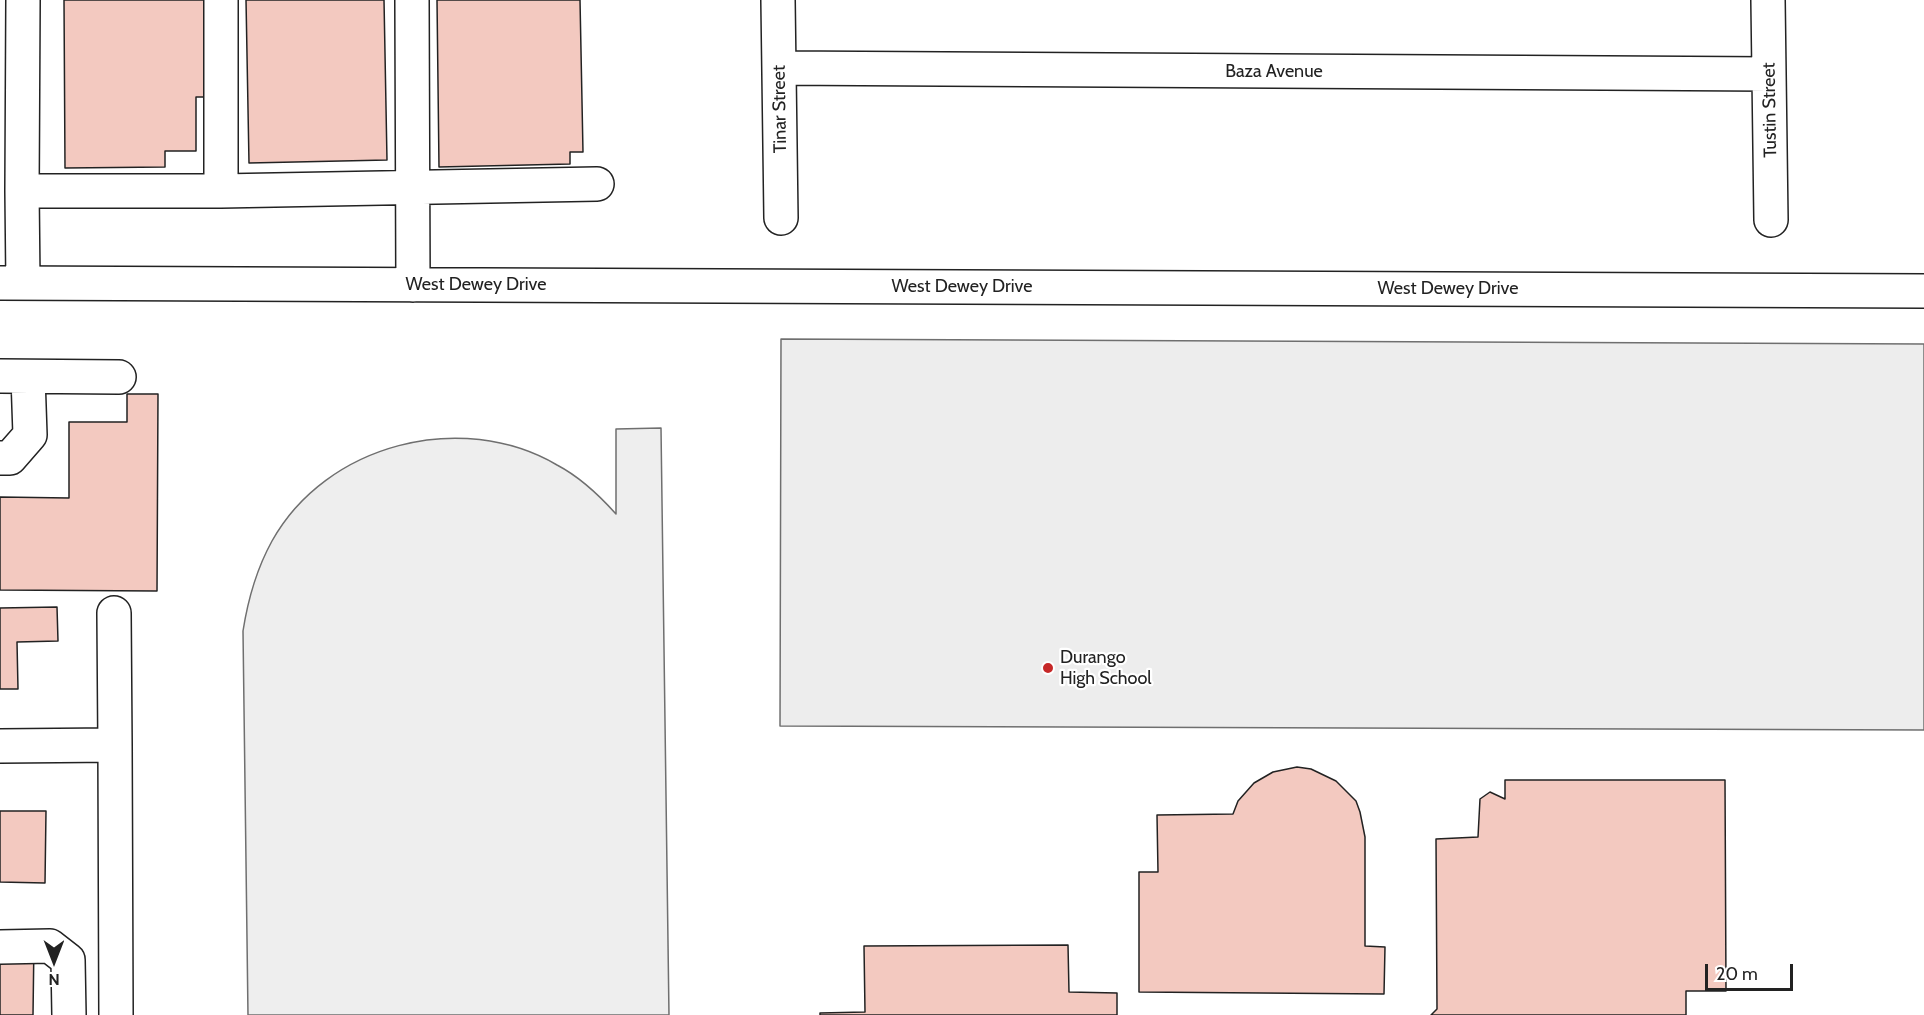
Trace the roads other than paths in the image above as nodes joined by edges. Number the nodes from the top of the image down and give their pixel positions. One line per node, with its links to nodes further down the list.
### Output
1 (221, 0): 12 (street)
2 (412, 0): 10 (street)
3 (778, 0): 6 (street, Tinar Street)
4 (1768, 0): 7 (street, Tustin Street)
5 (16, 13): 8 (street)
6 (779, 68): 7 (street, Baza Avenue); 13 (street, Tinar Street)
7 (1769, 74): 14 (street, Tustin Street)
8 (12, 83): 11 (street)
9 (597, 184): 10 (street)
10 (412, 188): 12 (street); 16 (street)
11 (22, 191): 12 (street); 15 (street)
12 (221, 191)
13 (781, 218)
14 (1771, 220)
15 (11, 283): 16 (street, West Dewey Drive)
16 (413, 285): 17 (street, West Dewey Drive)
17 (1924, 291)
18 (14, 377): 19 (street); 20 (street)
19 (119, 377)
20 (0, 459)
21 (114, 613): 22 (street)
22 (115, 745): 23 (street); 26 (street)
23 (0, 746)
24 (0, 947): 25 (street)
25 (69, 1015)
26 (116, 1015)

